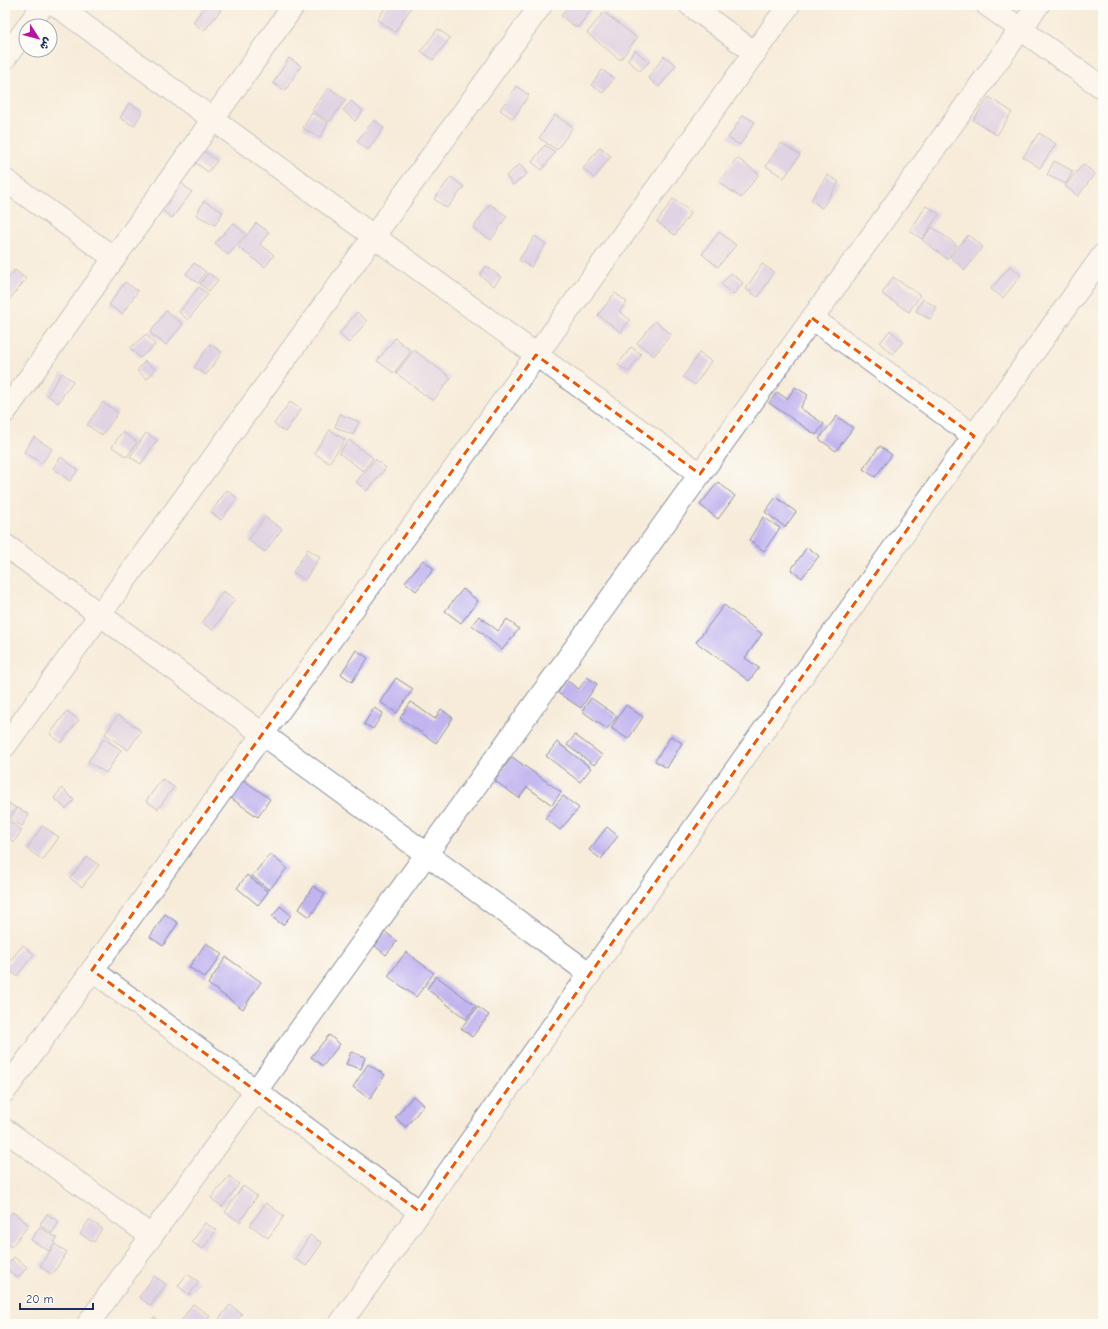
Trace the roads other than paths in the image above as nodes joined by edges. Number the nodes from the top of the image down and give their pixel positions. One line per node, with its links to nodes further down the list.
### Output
1 (43, 5): 9 (street)
2 (56, 5): 15 (street)
3 (294, 5): 15 (street)
4 (541, 5): 17 (street)
5 (690, 5): 12 (street)
6 (789, 5): 12 (street)
7 (987, 5): 10 (street)
8 (1038, 5): 10 (street)
9 (34, 18)
10 (1020, 29): 14 (street); 20 (street)
11 (18, 40): 13 (street)
12 (755, 53): 21 (street)
13 (5, 58)
14 (1103, 88)
15 (212, 118): 17 (street); 19 (street)
16 (5, 180): 19 (street)
17 (374, 237): 21 (street); 26 (street)
18 (1103, 255): 23 (street)
19 (114, 258): 22 (street)
20 (812, 318): 23 (street); 24 (street)
21 (536, 355): 24 (street); 27 (street)
22 (5, 412)
23 (974, 436): 31 (street)
24 (700, 474): 29 (street)
25 (5, 545): 26 (street)
26 (100, 615): 27 (street); 28 (street)
27 (263, 734): 29 (street); 30 (street)
28 (5, 746)
29 (426, 854): 31 (street); 33 (street)
30 (92, 970): 32 (street); 33 (street)
31 (590, 974): 35 (street)
32 (5, 1091)
33 (256, 1091): 35 (street); 36 (street)
34 (5, 1130): 36 (street)
35 (420, 1212): 38 (street)
36 (151, 1236): 37 (street)
37 (88, 1324)
38 (340, 1324)

